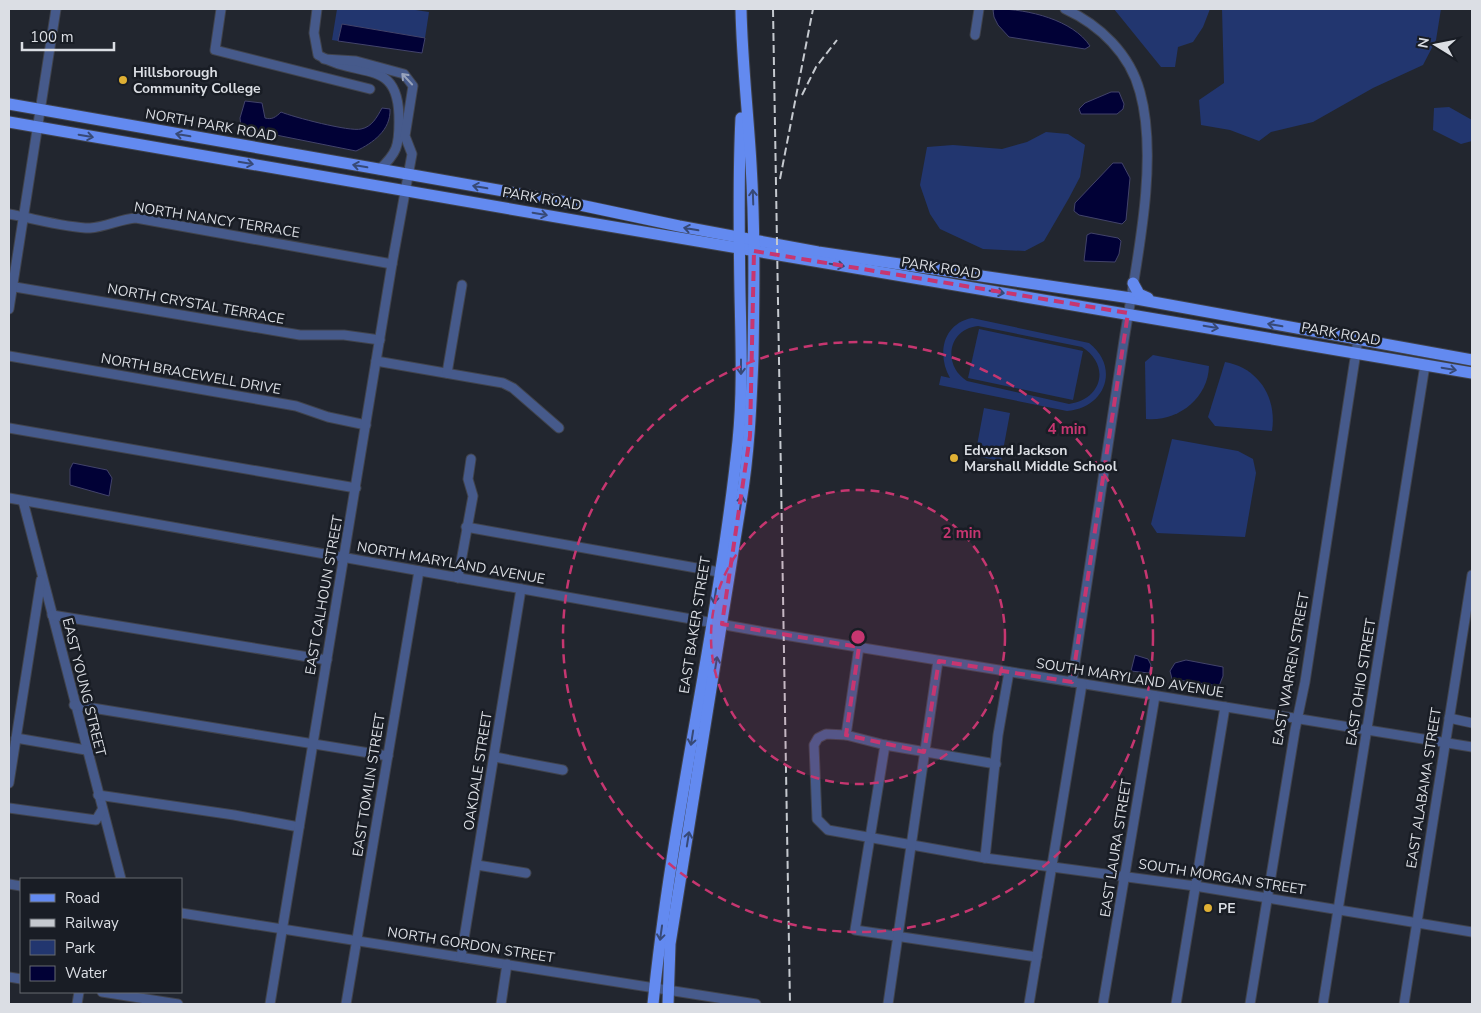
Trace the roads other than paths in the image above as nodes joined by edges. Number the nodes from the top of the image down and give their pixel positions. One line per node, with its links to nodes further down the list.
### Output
1 (56, 9): 16 (street)
2 (222, 9): 11 (street)
3 (316, 9): 8 (street)
4 (741, 9): 25 (main road)
5 (979, 9): 7 (street)
6 (1065, 9): 27 (street)
7 (975, 36)
8 (324, 59): 9 (street); 10 (street)
9 (333, 64): 10 (street); 11 (street)
10 (383, 72): 13 (street, one-way to 10); 14 (street)
11 (329, 79): 12 (street)
12 (370, 89)
13 (412, 102): 14 (street); 19 (street)
14 (399, 103): 19 (street)
15 (9, 104): 16 (main road, NORTH PARK ROAD)
16 (41, 109): 18 (street); 20 (main road, NORTH PARK ROAD, one-way to 16)
17 (9, 122): 18 (main road)
18 (38, 127): 22 (main road, one-way to 22); 24 (street)
19 (402, 136): 20 (street); 21 (street, EAST CALHOUN STREET)
20 (379, 170): 21 (main road, NORTH PARK ROAD)
21 (408, 175): 22 (street, EAST CALHOUN STREET); 25 (main road, PARK ROAD, one-way to 21)
22 (406, 191): 25 (main road, PARK ROAD, one-way to 25); 26 (street, EAST CALHOUN STREET)
23 (9, 214): 24 (street, NORTH NANCY TERRACE)
24 (24, 216): 26 (street, NORTH NANCY TERRACE); 28 (street)
25 (746, 245): 30 (main road, PARK ROAD, one-way to 30); 31 (main road, PARK ROAD); 55 (main road, EAST BAKER STREET, one-way to 55); 62 (main road, EAST BAKER STREET, one-way to 25)
26 (392, 264): 36 (street, EAST CALHOUN STREET)
27 (1133, 283): 31 (street); 34 (main road)
28 (11, 286): 32 (street); 36 (street, NORTH CRYSTAL TERRACE)
29 (462, 286): 43 (street)
30 (1032, 297): 31 (main road); 33 (main road, PARK ROAD)
31 (1131, 298): 33 (street); 34 (main road, PARK ROAD)
32 (9, 309)
33 (1128, 313): 34 (main road); 37 (main road, PARK ROAD, one-way to 37); 68 (street)
34 (1221, 315): 35 (main road, PARK ROAD, one-way to 34)
35 (1358, 339): 37 (street, EAST WARREN STREET); 39 (main road, PARK ROAD)
36 (380, 340): 41 (street, EAST CALHOUN STREET)
37 (1355, 352): 39 (main road); 42 (main road, PARK ROAD); 73 (street, EAST WARREN STREET)
38 (9, 356): 45 (street, NORTH BRACEWELL DRIVE)
39 (1449, 356): 40 (main road, PARK ROAD)
40 (1472, 360)
41 (376, 361): 43 (street); 45 (street, EAST CALHOUN STREET)
42 (1425, 364): 44 (main road, PARK ROAD, one-way to 44); 76 (street, EAST OHIO STREET)
43 (447, 373): 47 (street)
44 (1472, 373)
45 (366, 426): 49 (street, EAST CALHOUN STREET)
46 (9, 428): 49 (street)
47 (560, 428)
48 (472, 459): 52 (street)
49 (356, 488): 53 (street, EAST CALHOUN STREET)
50 (9, 498): 51 (street, NORTH MARYLAND AVENUE)
51 (23, 501): 53 (street, NORTH MARYLAND AVENUE); 57 (street, EAST YOUNG STREET)
52 (466, 527): 55 (street); 58 (street)
53 (345, 558): 54 (street, NORTH MARYLAND AVENUE); 65 (street, EAST CALHOUN STREET)
54 (419, 571): 58 (street, NORTH MARYLAND AVENUE); 85 (street, EAST TOMLIN STREET)
55 (719, 572): 62 (main road, EAST BAKER STREET, one-way to 62)
56 (1472, 575): 60 (street, EAST ALABAMA STREET)
57 (42, 576): 61 (street, EAST YOUNG STREET); 78 (street)
58 (458, 578): 59 (street, NORTH MARYLAND AVENUE)
59 (521, 589): 62 (street, NORTH MARYLAND AVENUE); 86 (street, OAKDALE STREET)
60 (1471, 589): 74 (street, EAST ALABAMA STREET)
61 (52, 615): 65 (street); 71 (street, EAST YOUNG STREET)
62 (716, 622): 63 (street, NORTH MARYLAND AVENUE); 104 (main road, EAST BAKER STREET)
63 (784, 635): 64 (street, SOUTH MARYLAND AVENUE)
64 (859, 647): 66 (street, SOUTH MARYLAND AVENUE); 77 (street)
65 (327, 660): 80 (street, EAST CALHOUN STREET)
66 (938, 661): 67 (street, SOUTH MARYLAND AVENUE); 84 (street)
67 (1009, 672): 68 (street, SOUTH MARYLAND AVENUE); 87 (street)
68 (1072, 682): 69 (street, SOUTH MARYLAND AVENUE)
69 (1082, 684): 70 (street, SOUTH MARYLAND AVENUE); 98 (street)
70 (1155, 696): 72 (street, SOUTH MARYLAND AVENUE); 100 (street, EAST LAURA STREET)
71 (74, 705): 80 (street); 83 (street, EAST YOUNG STREET)
72 (1224, 707): 73 (street, SOUTH MARYLAND AVENUE); 102 (street)
73 (1297, 718): 76 (street, SOUTH MARYLAND AVENUE); 103 (street, EAST WARREN STREET)
74 (1449, 718): 75 (street); 79 (street, EAST ALABAMA STREET)
75 (1472, 723)
76 (1367, 730): 79 (street, SOUTH MARYLAND AVENUE); 105 (street, EAST OHIO STREET)
77 (846, 735): 81 (street); 94 (street, SOUTH MORGAN STREET)
78 (16, 738): 83 (street); 89 (street)
79 (1445, 742): 82 (street, SOUTH MARYLAND AVENUE); 107 (street, EAST ALABAMA STREET)
80 (313, 744): 85 (street); 93 (street, EAST CALHOUN STREET)
81 (885, 745): 84 (street); 94 (street)
82 (1472, 747)
83 (86, 750): 90 (street, EAST YOUNG STREET)
84 (924, 752): 87 (street); 95 (street)
85 (388, 756): 111 (street, EAST TOMLIN STREET)
86 (495, 758): 88 (street); 97 (street, OAKDALE STREET)
87 (996, 764): 96 (street)
88 (563, 770)
89 (9, 783)
90 (98, 796): 92 (street, EAST YOUNG STREET); 93 (street)
91 (9, 808): 92 (street)
92 (102, 810): 101 (street, EAST YOUNG STREET)
93 (299, 827): 108 (street, EAST CALHOUN STREET)
94 (870, 837): 95 (street, SOUTH MORGAN STREET); 110 (street)
95 (912, 844): 96 (street, SOUTH MORGAN STREET); 110 (street)
96 (985, 858): 98 (street, SOUTH MORGAN STREET)
97 (477, 865): 99 (street); 112 (street, OAKDALE STREET)
98 (1052, 868): 100 (street, SOUTH MORGAN STREET); 113 (street)
99 (526, 872)
100 (1125, 876): 102 (street, SOUTH MORGAN STREET); 127 (street, EAST LAURA STREET)
101 (121, 878)
102 (1195, 886): 103 (street, SOUTH MORGAN STREET); 128 (street)
103 (1266, 898): 105 (street, SOUTH MORGAN STREET); 129 (street, EAST WARREN STREET)
104 (671, 904): 115 (main road, EAST BAKER STREET, one-way to 115); 116 (main road, EAST BAKER STREET)
105 (1337, 910): 107 (street, SOUTH MORGAN STREET); 130 (street, EAST OHIO STREET)
106 (182, 913): 108 (street, NORTH GORDON STREET)
107 (1417, 922): 109 (street, SOUTH MORGAN STREET); 131 (street, EAST ALABAMA STREET)
108 (282, 930): 111 (street, NORTH GORDON STREET); 119 (street, EAST CALHOUN STREET)
109 (1472, 932)
110 (899, 936): 113 (street); 125 (street)
111 (357, 941): 112 (street, NORTH GORDON STREET); 120 (street, EAST TOMLIN STREET)
112 (461, 956): 114 (street, NORTH GORDON STREET)
113 (1037, 957): 126 (street)
114 (507, 964): 115 (street, NORTH GORDON STREET); 121 (street)
115 (654, 988): 116 (street, NORTH GORDON STREET); 122 (main road, EAST BAKER STREET)
116 (667, 990): 123 (main road, EAST BAKER STREET); 124 (street, NORTH GORDON STREET)
117 (108, 993): 118 (street)
118 (178, 1004)
119 (270, 1004)
120 (346, 1004)
121 (501, 1004)
122 (653, 1004)
123 (668, 1004)
124 (756, 1004)
125 (888, 1004)
126 (1029, 1004)
127 (1104, 1004)
128 (1176, 1004)
129 (1250, 1004)
130 (1323, 1004)
131 (1404, 1004)

